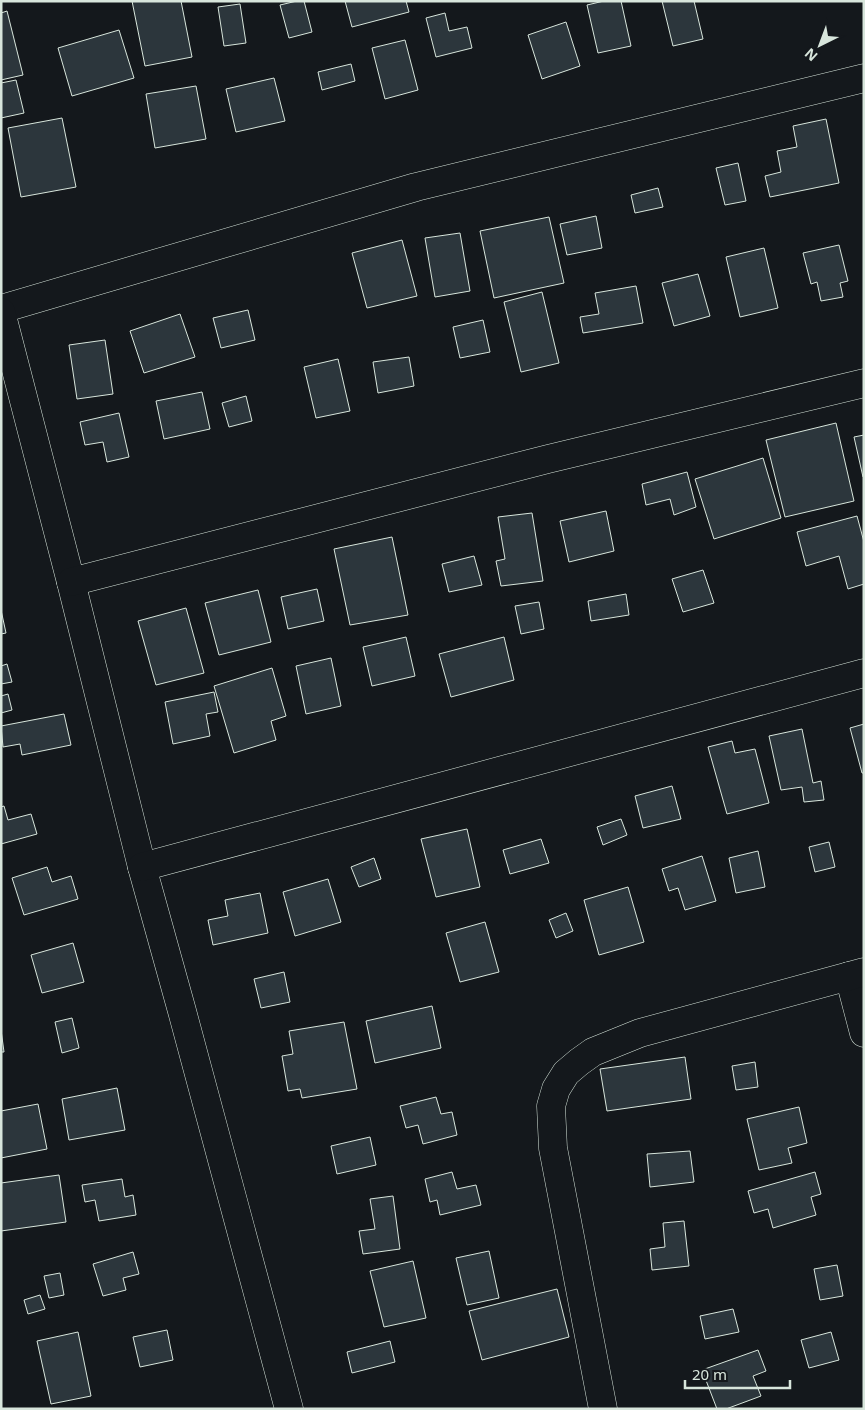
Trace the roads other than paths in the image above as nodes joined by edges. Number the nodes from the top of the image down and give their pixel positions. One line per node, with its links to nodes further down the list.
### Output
1 (864, 78): 2 (street)
2 (1, 310): 4 (street)
3 (864, 383): 4 (street)
4 (71, 582): 6 (street)
5 (864, 673): 6 (street)
6 (142, 867): 9 (street)
7 (856, 974): 8 (street); 10 (street)
8 (864, 1033)
9 (288, 1409)
10 (603, 1409)

